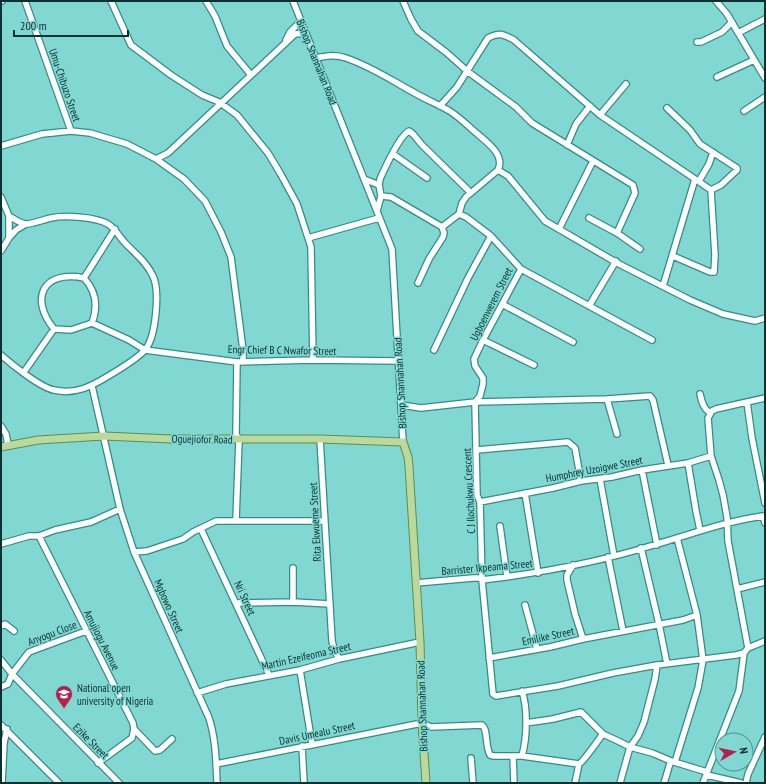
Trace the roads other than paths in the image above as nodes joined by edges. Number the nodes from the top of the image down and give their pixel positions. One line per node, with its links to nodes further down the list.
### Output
1 (25, 1): 28 (street, Umu-Chibuzo Street)
2 (111, 1): 22 (street)
3 (206, 1): 17 (street)
4 (293, 1): 8 (street, Bishop Shannahan Road)
5 (402, 1): 16 (street)
6 (716, 1): 9 (street)
7 (765, 19): 11 (street)
8 (301, 21): 10 (street, Bishop Shannahan Road); 13 (street)
9 (732, 22): 11 (street); 12 (street)
10 (306, 33): 13 (street); 14 (street, Bishop Shannahan Road)
11 (738, 33): 15 (street)
12 (697, 42)
13 (282, 46): 17 (street)
14 (316, 58): 23 (street); 37 (street, Bishop Shannahan Road)
15 (754, 60): 18 (street); 19 (street)
16 (467, 71): 23 (street); 24 (street); 29 (street)
17 (251, 75): 22 (street)
18 (717, 77)
19 (765, 78)
20 (626, 84): 27 (street)
21 (765, 97): 26 (street)
22 (222, 104): 33 (street); 56 (street)
23 (440, 106): 35 (street)
24 (590, 106): 27 (street); 29 (street)
25 (667, 108): 31 (street)
26 (744, 111)
27 (600, 115): 38 (street)
28 (70, 131): 30 (street); 33 (street)
29 (567, 145): 34 (street)
30 (1, 146)
31 (713, 152): 38 (street); 40 (street)
32 (393, 154): 36 (street); 39 (street); 41 (street)
33 (156, 159): 77 (street)
34 (593, 161): 52 (street); 53 (street)
35 (498, 170): 41 (street); 52 (street)
36 (427, 178)
37 (364, 179): 39 (street); 44 (street, Bishop Shannahan Road)
38 (697, 180): 40 (street); 59 (street)
39 (379, 185): 42 (street)
40 (711, 190): 59 (street)
41 (470, 192): 45 (street)
42 (381, 196): 44 (street); 50 (street)
43 (1, 197): 46 (street)
44 (377, 211): 47 (street, Bishop Shannahan Road)
45 (459, 214): 50 (street); 54 (street, Ugboenwerem Street)
46 (8, 216): 49 (street); 55 (street)
47 (379, 218): 56 (street); 78 (street, Bishop Shannahan Road)
48 (589, 218): 53 (street)
49 (26, 224): 51 (street); 55 (street)
50 (442, 227): 63 (street)
51 (115, 229): 62 (street); 73 (street)
52 (559, 229): 60 (street)
53 (617, 233): 57 (street)
54 (491, 236): 61 (street, Ugboenwerem Street); 74 (street)
55 (10, 238): 58 (street)
56 (308, 238): 76 (street)
57 (640, 249)
58 (1, 251)
59 (672, 256): 64 (street)
60 (616, 261): 64 (street); 66 (street)
61 (521, 269): 65 (street, Ugboenwerem Street); 66 (street)
62 (84, 278): 68 (street); 69 (street)
63 (418, 283)
64 (663, 286): 67 (street)
65 (502, 304): 70 (street, Ugboenwerem Street); 72 (street)
66 (589, 306): 71 (street)
67 (765, 318)
68 (92, 323): 69 (street); 73 (street)
69 (54, 329): 80 (street)
70 (483, 340): 79 (street); 85 (street, Ugboenwerem Street)
71 (652, 340)
72 (573, 342)
73 (144, 350): 77 (street, Engr Chief B C Nwafor Street); 81 (street)
74 (434, 350)
75 (1, 355): 80 (street)
76 (313, 360): 77 (street, Engr Chief B C Nwafor Street); 78 (street, Engr Chief B C Nwafor Street)
77 (240, 361): 93 (street)
78 (397, 362): 87 (street, Bishop Shannahan Road)
79 (534, 365)
80 (24, 372): 81 (street)
81 (92, 386): 91 (street, Mgbowo Street)
82 (700, 394): 88 (street)
83 (765, 398): 86 (street)
84 (607, 399): 85 (street); 90 (street); 99 (street)
85 (476, 402): 87 (street); 96 (street, C J Ilochukwu Crescent)
86 (748, 402): 88 (street); 105 (street)
87 (401, 405): 94 (street, Bishop Shannahan Road)
88 (710, 414): 97 (street)
89 (1, 426): 95 (street)
90 (617, 434)
91 (104, 436): 93 (main road, Oguejiofor Road); 95 (main road, Oguejiofor Road); 106 (street, Mgbowo Street)
92 (320, 439): 93 (main road, Oguejiofor Road); 94 (main road, Oguejiofor Road); 109 (street, Rita Ekwueme Street)
93 (239, 440): 108 (street)
94 (403, 442): 129 (main road, Bishop Shannahan Road)
95 (5, 446)
96 (477, 450): 102 (street); 104 (street, C J Ilochukwu Crescent)
97 (711, 456): 98 (street, Humphrey Uzoigwe Street); 111 (street)
98 (688, 463): 99 (street, Humphrey Uzoigwe Street); 114 (street)
99 (668, 465): 100 (street, Humphrey Uzoigwe Street)
100 (642, 470): 101 (street, Humphrey Uzoigwe Street); 118 (street)
101 (600, 479): 102 (street, Humphrey Uzoigwe Street); 121 (street)
102 (581, 481): 103 (street, Humphrey Uzoigwe Street)
103 (525, 493): 104 (street, Humphrey Uzoigwe Street); 125 (street)
104 (480, 502): 127 (street, C J Ilochukwu Crescent)
105 (765, 503)
106 (120, 509): 115 (street); 120 (street, Mgbowo Street)
107 (764, 514): 110 (street); 111 (street)
108 (236, 520): 109 (street); 113 (street)
109 (324, 521): 133 (street, Rita Ekwueme Street)
110 (765, 523)
111 (727, 524): 114 (street); 130 (street)
112 (500, 526): 126 (street)
113 (201, 529): 120 (street); 132 (street, Nri Street)
114 (700, 530): 116 (street)
115 (39, 536): 117 (street); 139 (street, Amujiogu Avenue)
116 (677, 538): 118 (street); 135 (street)
117 (1, 544)
118 (657, 544): 119 (street)
119 (641, 548): 121 (street); 136 (street)
120 (134, 552): 157 (street, Mgbowo Street)
121 (614, 556): 122 (street)
122 (608, 557): 123 (street); 140 (street)
123 (573, 565): 125 (street, Barrister Ikpeama Street); 141 (street, Emilike Street)
124 (293, 568): 131 (street)
125 (538, 573): 126 (street, Barrister Ikpeama Street)
126 (507, 577): 127 (street, Barrister Ikpeama Street)
127 (482, 580): 129 (street, Barrister Ikpeama Street); 146 (street, C J Ilochukwu Crescent)
128 (765, 582): 130 (street)
129 (416, 583): 143 (main road, Bishop Shannahan Road)
130 (737, 589): 145 (street)
131 (292, 602): 132 (street); 133 (street)
132 (236, 603): 154 (street, Nri Street)
133 (330, 604): 147 (street, Rita Ekwueme Street)
134 (525, 605): 144 (street)
135 (697, 616): 136 (street); 149 (street)
136 (659, 624): 140 (street); 150 (street)
137 (1, 626): 138 (street)
138 (14, 631)
139 (86, 631): 153 (street, Anyogu Close); 162 (street, Amujiogu Avenue)
140 (623, 631): 141 (street)
141 (583, 639): 144 (street, Emilike Street)
142 (765, 641): 145 (street)
143 (420, 642): 147 (street, Martin Ezeifeoma Street); 158 (main road, Bishop Shannahan Road)
144 (537, 649): 146 (street, Emilike Street)
145 (746, 651): 149 (street); 177 (street)
146 (489, 658): 156 (street, C J Ilochukwu Crescent)
147 (340, 659): 152 (street, Martin Ezeifeoma Street)
148 (1, 660): 153 (street, Ezike Street)
149 (702, 660): 150 (street); 173 (street)
150 (667, 664): 151 (street)
151 (657, 665): 156 (street); 168 (street)
152 (300, 670): 154 (street, Martin Ezeifeoma Street); 166 (street)
153 (12, 674): 155 (street, Anyogu Close); 174 (street, Ezike Street)
154 (269, 675): 157 (street, Martin Ezeifeoma Street)
155 (1, 687)
156 (522, 691): 159 (street)
157 (197, 693): 175 (street, Mgbowo Street)
158 (422, 723): 166 (street, Davis Umealu Street); 170 (street); 183 (main road, Bishop Shannahan Road)
159 (526, 723): 163 (street); 171 (street)
160 (1, 724): 161 (street)
161 (6, 729): 178 (street); 179 (street)
162 (134, 729): 165 (street); 174 (street)
163 (603, 734): 168 (street); 176 (street)
164 (765, 737): 169 (street)
165 (172, 740)
166 (312, 744): 167 (street, Davis Umealu Street)
167 (302, 746): 175 (street, Davis Umealu Street); 182 (street)
168 (630, 747): 173 (street); 187 (street)
169 (763, 747): 191 (street)
170 (513, 756): 171 (street); 185 (street)
171 (522, 756): 176 (street)
172 (471, 758): 184 (street)
173 (673, 761): 177 (street); 188 (street)
174 (98, 762): 180 (street, Ezike Street)
175 (216, 764): 181 (street, Mgbowo Street)
176 (579, 764): 186 (street)
177 (707, 773): 189 (street); 190 (street)
178 (2, 783)
179 (59, 783)
180 (119, 783)
181 (217, 783)
182 (304, 783)
183 (426, 783)
184 (473, 783)
185 (514, 783)
186 (575, 783)
187 (620, 783)
188 (664, 783)
189 (703, 783)
190 (741, 783)
191 (746, 783)

